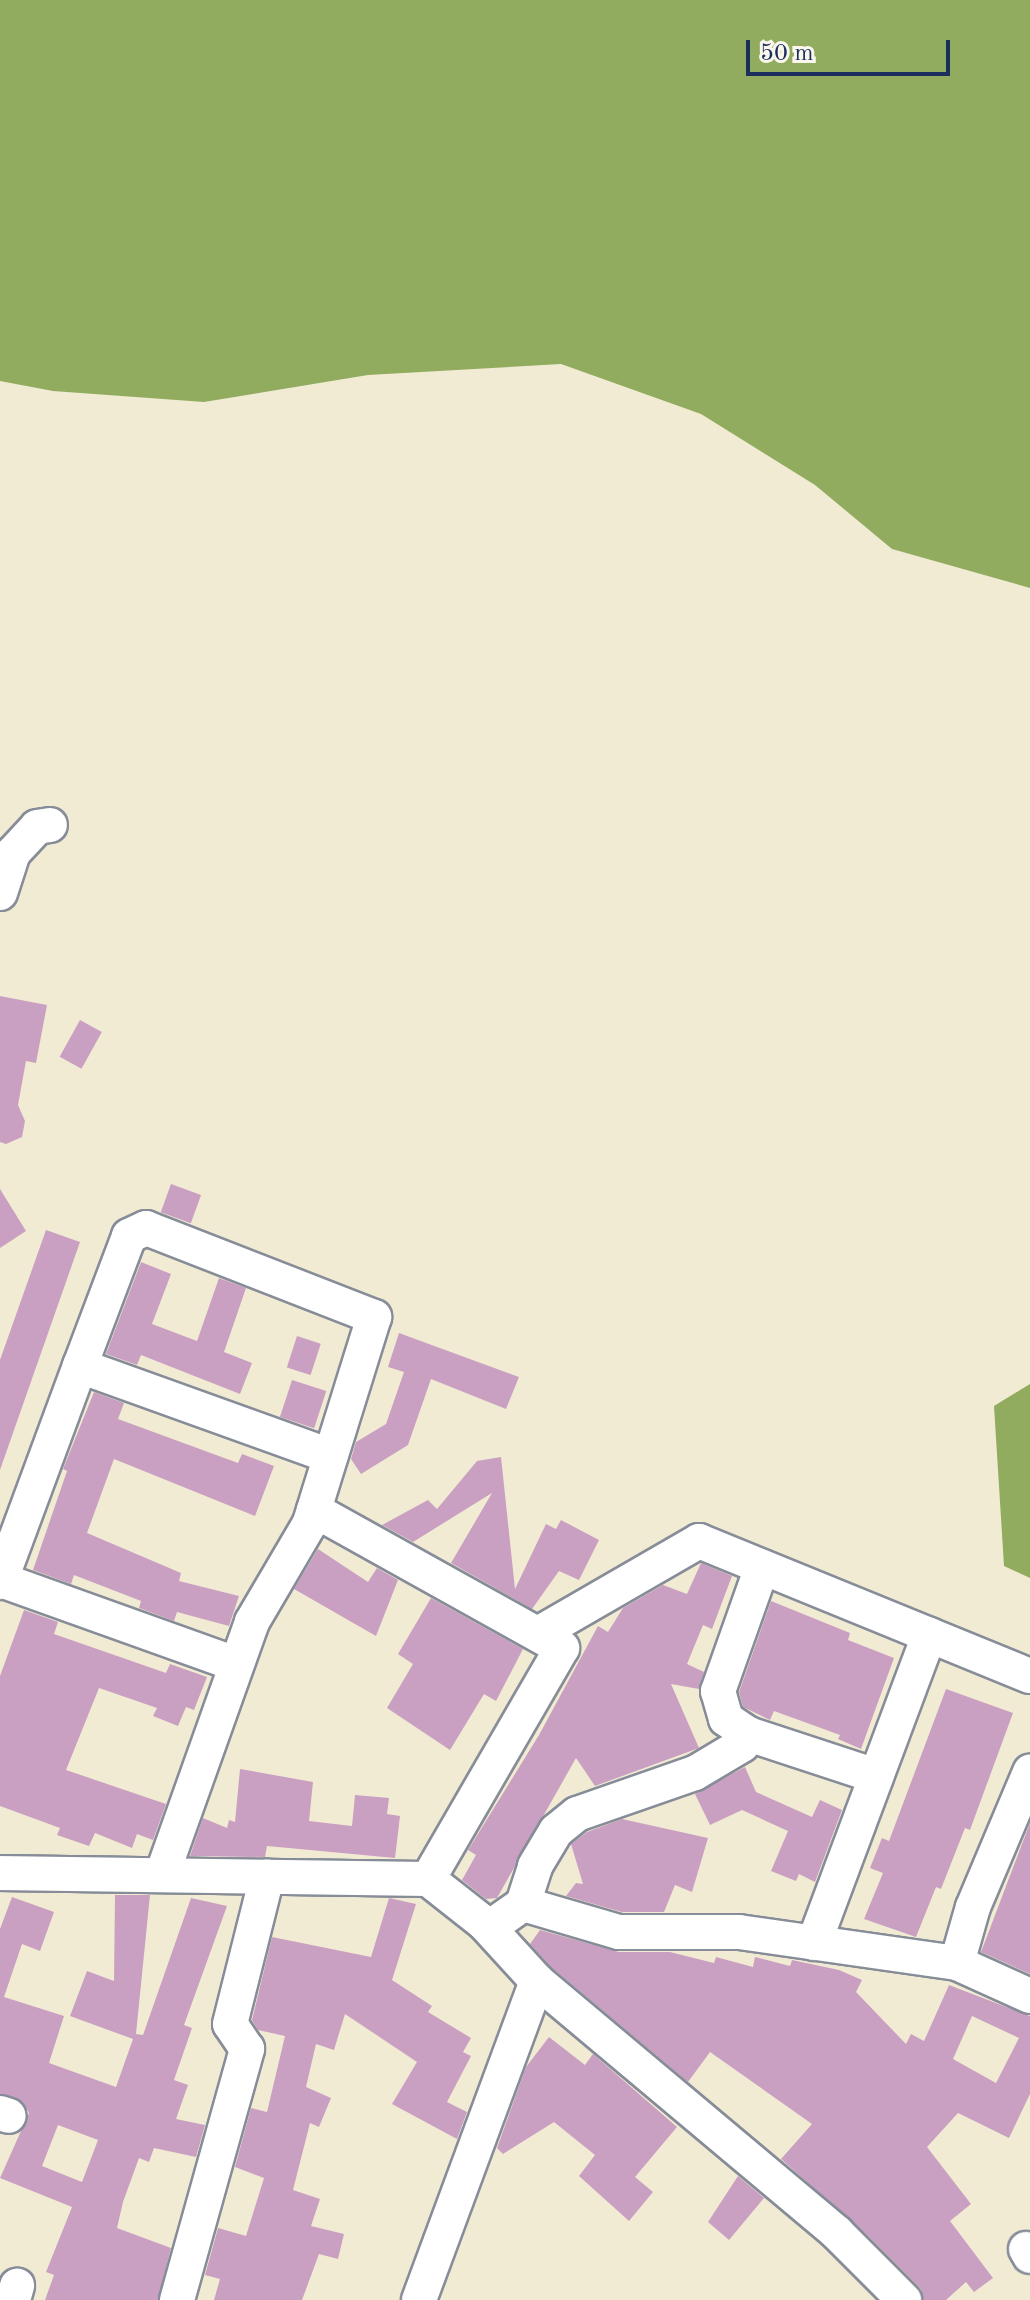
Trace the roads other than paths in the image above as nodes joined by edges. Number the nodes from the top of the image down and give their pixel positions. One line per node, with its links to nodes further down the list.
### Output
1 (50, 825): 2 (street)
2 (0, 893)
3 (80, 1366): 4 (street); 4 (street); 7 (street)
4 (330, 1456): 5 (street)
5 (314, 1510): 8 (street); 10 (street)
6 (762, 1567): 8 (street); 9 (street); 12 (street)
7 (0, 1581): 10 (street)
8 (538, 1634): 18 (street)
9 (929, 1635): 11 (street); 14 (street)
10 (236, 1664): 15 (street)
11 (1030, 1676)
12 (748, 1734): 14 (street); 19 (street)
13 (1030, 1772): 22 (street)
14 (876, 1776): 21 (street)
15 (163, 1872): 16 (street); 17 (street)
16 (0, 1873)
17 (267, 1877): 18 (street); 25 (street)
18 (428, 1879): 20 (street)
19 (523, 1904): 20 (street); 21 (street)
20 (489, 1928): 23 (street)
21 (814, 1943): 22 (street)
22 (957, 1963): 24 (street)
23 (537, 1981): 26 (street); 27 (street)
24 (1030, 1996)
25 (177, 2300)
26 (419, 2300)
27 (904, 2300)

